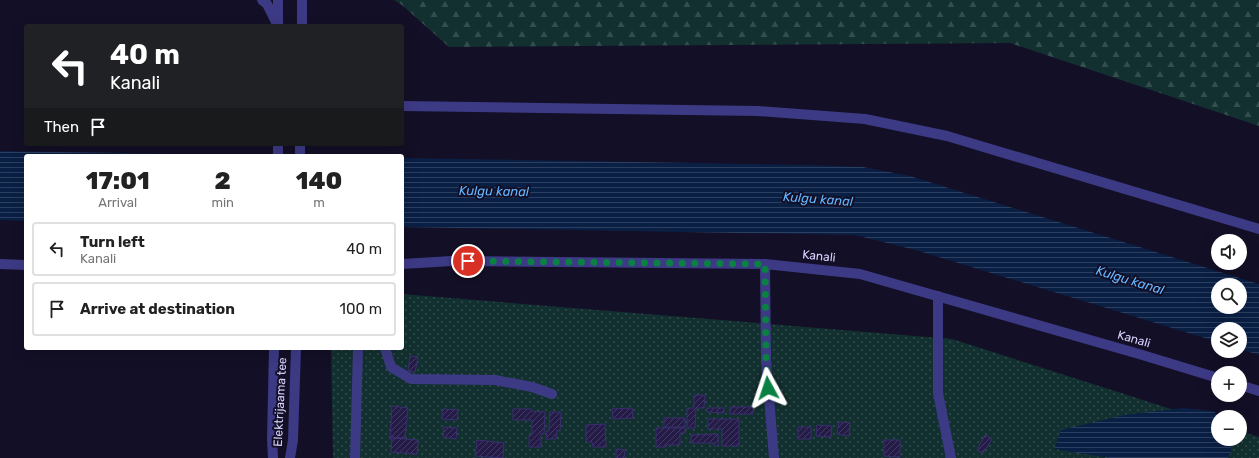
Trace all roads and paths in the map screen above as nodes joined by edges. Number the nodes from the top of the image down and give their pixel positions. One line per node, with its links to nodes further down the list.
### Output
1 (262, 0): 4 (street)
2 (278, 0): 5 (street)
3 (302, 0): 6 (street)
4 (277, 24)
5 (278, 24)
6 (302, 24)
7 (404, 106): 8 (street)
8 (1259, 229)
9 (0, 264): 12 (street)
10 (404, 264): 11 (street, Kanali)
11 (765, 264): 13 (street, Kanali); 25 (street)
12 (24, 265)
13 (938, 296): 18 (street, Kanali); 26 (street)
14 (274, 350): 22 (street, Elektrijaama tee)
15 (296, 350): 23 (street, Elektrijaama tee)
16 (358, 350): 24 (street)
17 (386, 350): 21 (street)
18 (1211, 376)
19 (1247, 387): 20 (street)
20 (1259, 391)
21 (552, 394)
22 (273, 458)
23 (290, 458)
24 (355, 458)
25 (774, 458)
26 (951, 458)

